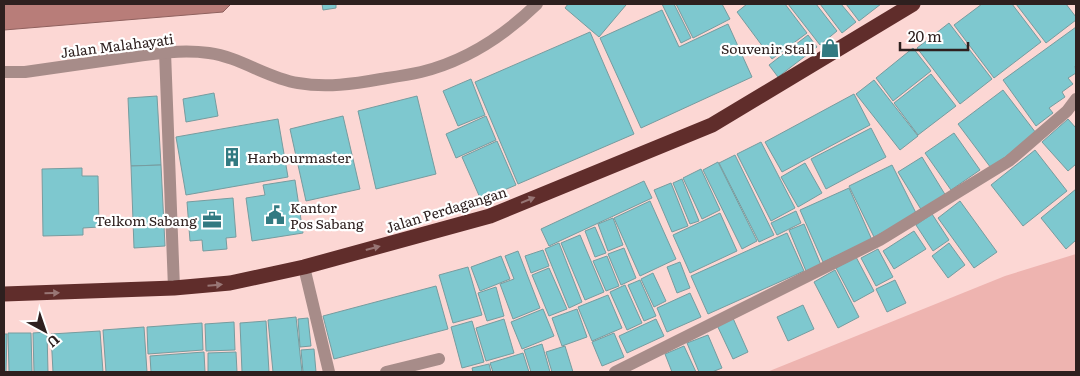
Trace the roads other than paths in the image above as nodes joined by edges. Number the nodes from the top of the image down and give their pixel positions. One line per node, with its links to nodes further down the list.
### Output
1 (537, 4): 3 (street, Jalan Malahayati)
2 (913, 4): 6 (highway, Jalan Perdagangan, one-way to 2)
3 (165, 52): 4 (street, Jalan Malahayati); 7 (street)
4 (4, 72)
5 (1076, 99): 12 (street)
6 (304, 267): 7 (highway, Jalan Perdagangan, one-way to 6); 10 (street)
7 (174, 288): 8 (highway, Jalan Perdagangan, one-way to 7)
8 (4, 294)
9 (439, 358): 11 (street)
10 (329, 372)
11 (386, 372)
12 (615, 372)

